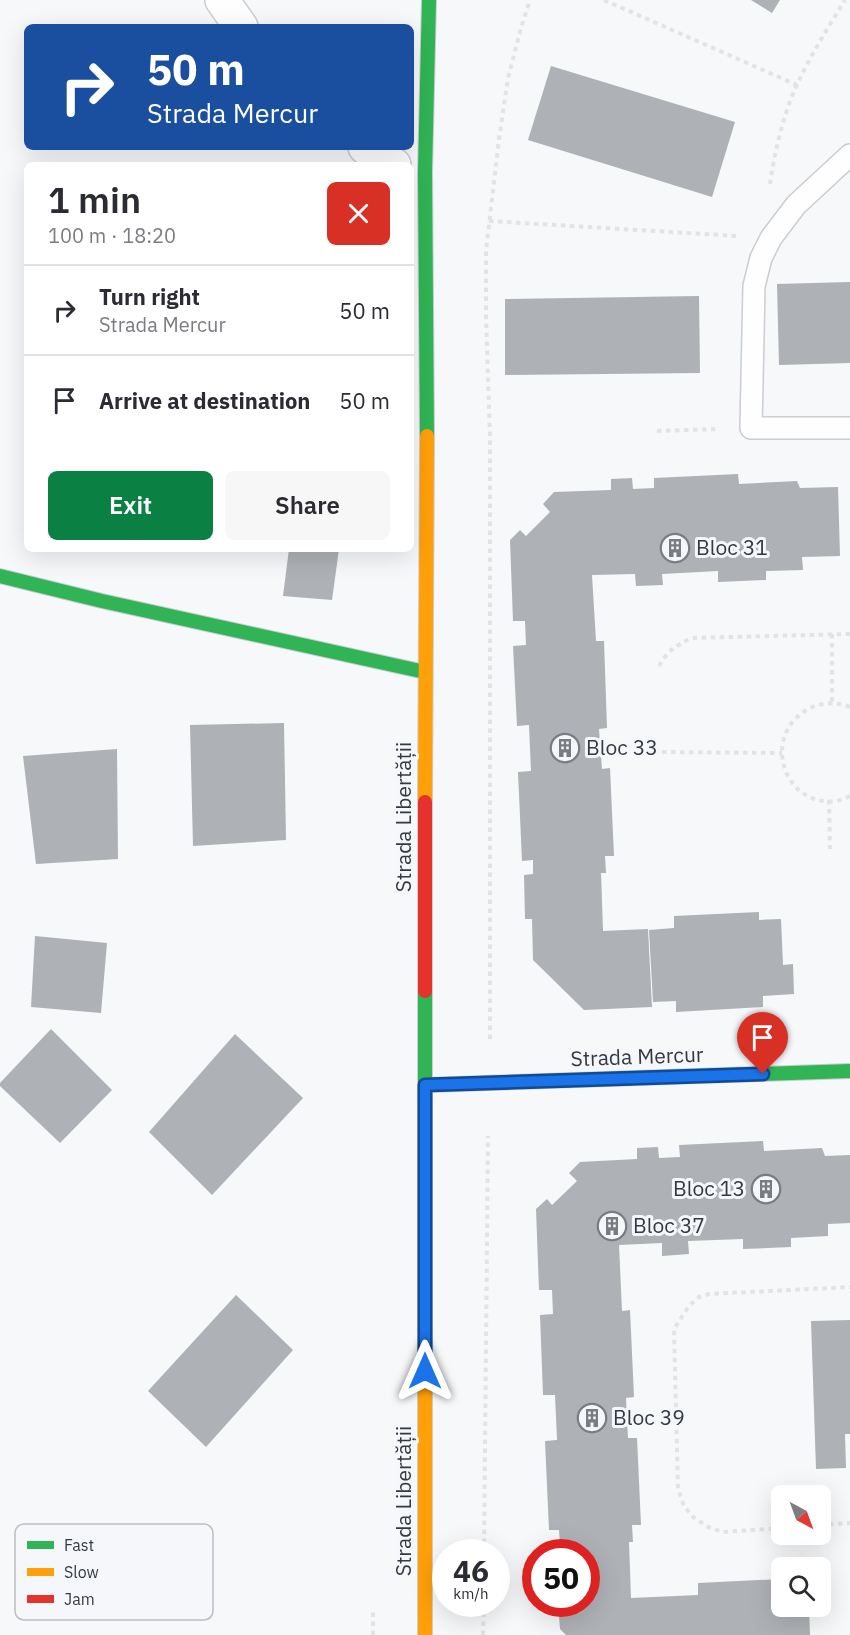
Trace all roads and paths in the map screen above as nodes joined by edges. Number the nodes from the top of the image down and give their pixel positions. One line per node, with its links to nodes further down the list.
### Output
1 (222, 0): 6 (street)
2 (429, 0): 11 (main road, Strada Libertății)
3 (530, 0): 12 (path)
4 (604, 0): 7 (path)
5 (845, 0): 7 (path)
6 (239, 24)
7 (797, 85): 13 (path)
8 (369, 150): 10 (street)
9 (850, 155): 13 (lane)
10 (388, 162)
11 (418, 171): 21 (main road, Strada Libertății)
12 (489, 221): 13 (path); 29 (path)
13 (771, 238): 14 (lane)
14 (751, 428): 15 (lane); 16 (path)
15 (850, 428)
16 (657, 431)
17 (0, 576): 21 (main road)
18 (832, 634): 19 (path); 20 (path); 22 (path)
19 (850, 634)
20 (659, 666)
21 (425, 672): 31 (main road, Strada Libertății)
22 (832, 703): 23 (path); 25 (path)
23 (850, 707)
24 (662, 752): 25 (path)
25 (782, 753): 27 (path)
26 (850, 796): 27 (path)
27 (829, 800): 28 (path)
28 (830, 849)
29 (490, 1039)
30 (850, 1071): 31 (main road, Strada Mercur)
31 (425, 1085): 41 (main road, Strada Libertății)
32 (488, 1136): 37 (path)
33 (850, 1287): 36 (path)
34 (850, 1523): 35 (path)
35 (831, 1524)
36 (771, 1529)
37 (484, 1539)
38 (373, 1609): 40 (path)
39 (484, 1617): 42 (path)
40 (373, 1635)
41 (425, 1635)
42 (483, 1635)

